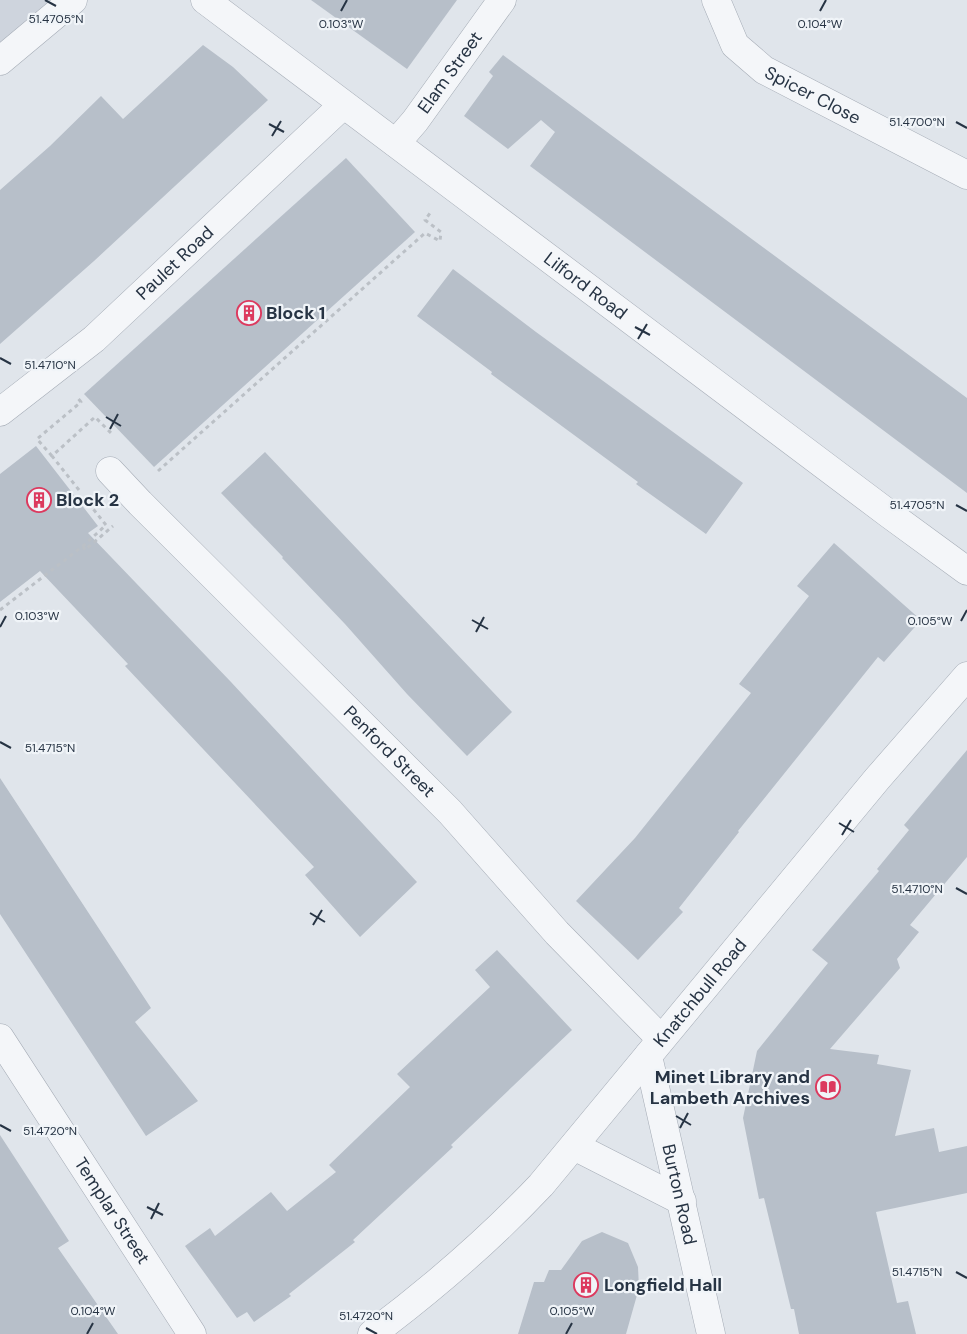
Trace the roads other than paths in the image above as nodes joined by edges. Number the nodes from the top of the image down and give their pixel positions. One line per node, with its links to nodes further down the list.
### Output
1 (72, 0): 5 (street)
2 (205, 0): 6 (street, Lilford Road)
3 (502, 0): 7 (street, Elam Street)
4 (716, 0): 8 (street, Spicer Close)
5 (0, 61)
6 (343, 105): 7 (street, Lilford Road); 9 (street, Paulet Road)
7 (396, 143): 11 (street, Lilford Road)
8 (967, 175)
9 (0, 412)
10 (110, 471): 14 (street, Penford Street)
11 (967, 571)
12 (967, 676): 14 (street, Knatchbull Road)
13 (0, 1038): 17 (street, Templar Street)
14 (655, 1048): 15 (street, Knatchbull Road); 16 (street, Burton Road)
15 (574, 1146): 16 (street); 18 (street, Knatchbull Road)
16 (682, 1201): 19 (street, Burton Road)
17 (192, 1334)
18 (372, 1334)
19 (711, 1334)

